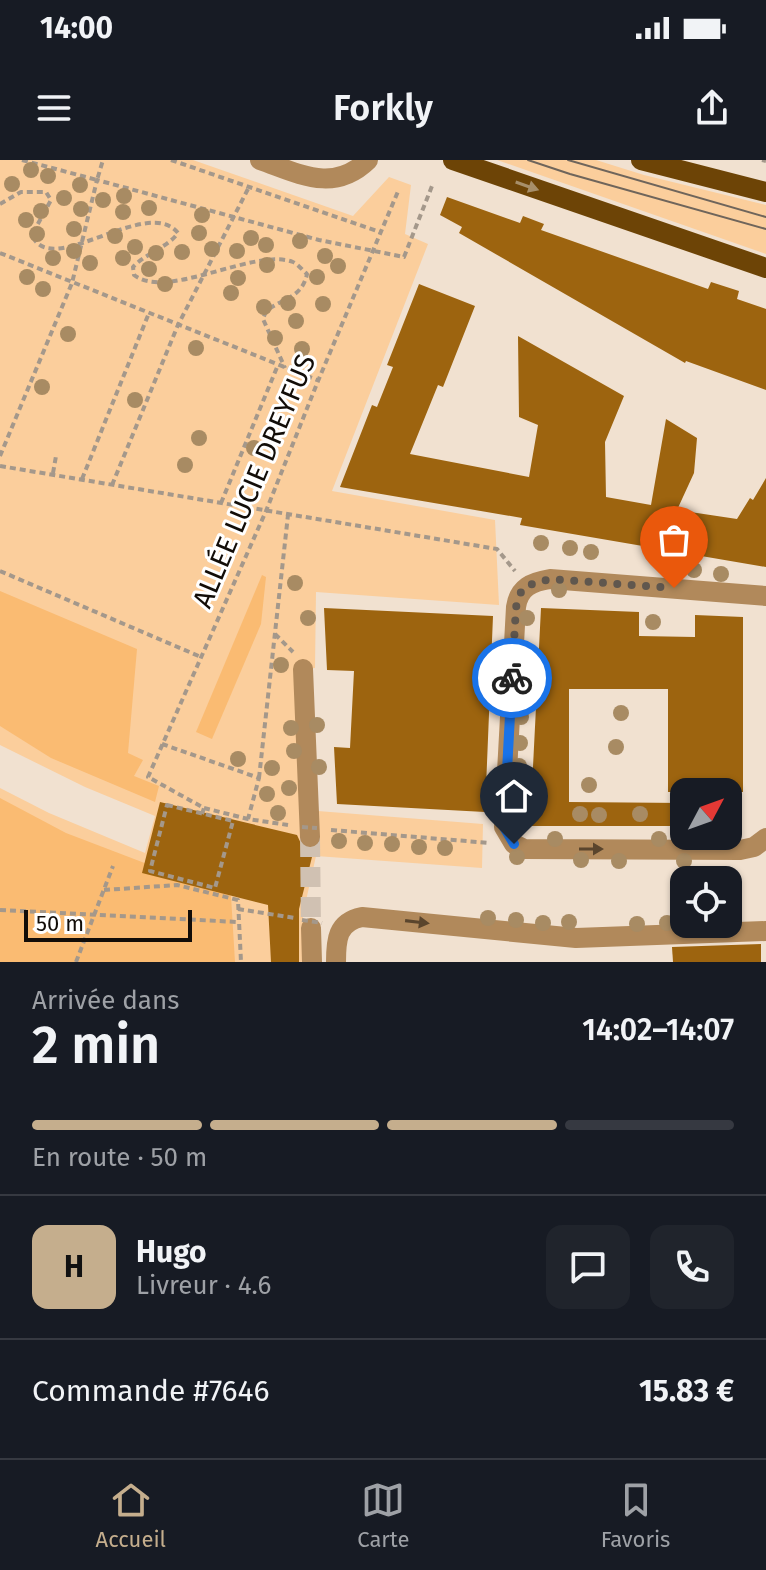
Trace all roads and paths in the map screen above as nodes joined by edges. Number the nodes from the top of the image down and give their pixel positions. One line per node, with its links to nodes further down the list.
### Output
1 (22, 160): 8 (path)
2 (103, 160): 8 (path)
3 (171, 160): 10 (path)
4 (260, 160): 5 (street)
5 (368, 160)
6 (453, 160): 19 (main road, one-way to 19)
7 (641, 160): 12 (main road)
8 (97, 180): 14 (path); 16 (path)
9 (432, 186): 17 (path)
10 (249, 187): 14 (path); 15 (path)
11 (399, 189): 15 (path, ALLÉE LUCIE DREYFUS)
12 (766, 192)
13 (0, 204): 16 (path)
14 (235, 215): 17 (path); 20 (path)
15 (380, 232): 17 (path, ALLÉE LUCIE DREYFUS)
16 (83, 242): 20 (path); 21 (path)
17 (373, 251): 26 (path, ALLÉE LUCIE DREYFUS)
18 (0, 253): 21 (path)
19 (766, 268)
20 (207, 274): 23 (path); 25 (path)
21 (72, 283): 22 (path); 27 (path)
22 (149, 313): 23 (path); 31 (path)
23 (178, 325): 24 (path); 32 (path)
24 (278, 365): 25 (path); 33 (path)
25 (285, 368): 26 (path)
26 (318, 381): 34 (path, ALLÉE LUCIE DREYFUS)
27 (0, 456)
28 (56, 456): 30 (path)
29 (0, 466): 30 (path)
30 (53, 474): 31 (path)
31 (82, 479): 32 (path)
32 (112, 485): 33 (path)
33 (220, 504): 34 (path)
34 (266, 511): 35 (path); 39 (path, ALLÉE LUCIE DREYFUS)
35 (288, 515): 37 (path); 42 (path)
36 (0, 571): 39 (path)
37 (526, 586): 38 (street); 47 (street)
38 (766, 596)
39 (201, 657): 41 (path, ALLÉE LUCIE DREYFUS)
40 (303, 669): 45 (street)
41 (162, 744): 42 (path); 43 (path, ALLÉE LUCIE DREYFUS)
42 (259, 778): 44 (path)
43 (203, 811): 44 (path); 49 (path); 49 (path)
44 (248, 819): 45 (path)
45 (310, 831): 47 (path)
46 (766, 838): 47 (street, one-way to 46)
47 (514, 844)
48 (113, 866): 50 (path)
49 (184, 884): 50 (path); 51 (path)
50 (104, 890): 53 (path)
51 (238, 909): 54 (path); 55 (path)
52 (0, 910): 53 (path)
53 (94, 916): 54 (path); 57 (path)
54 (238, 922): 58 (path)
55 (312, 924): 59 (street)
56 (766, 931): 60 (street, one-way to 56)
57 (76, 962)
58 (241, 962)
59 (312, 962)
60 (336, 962)

